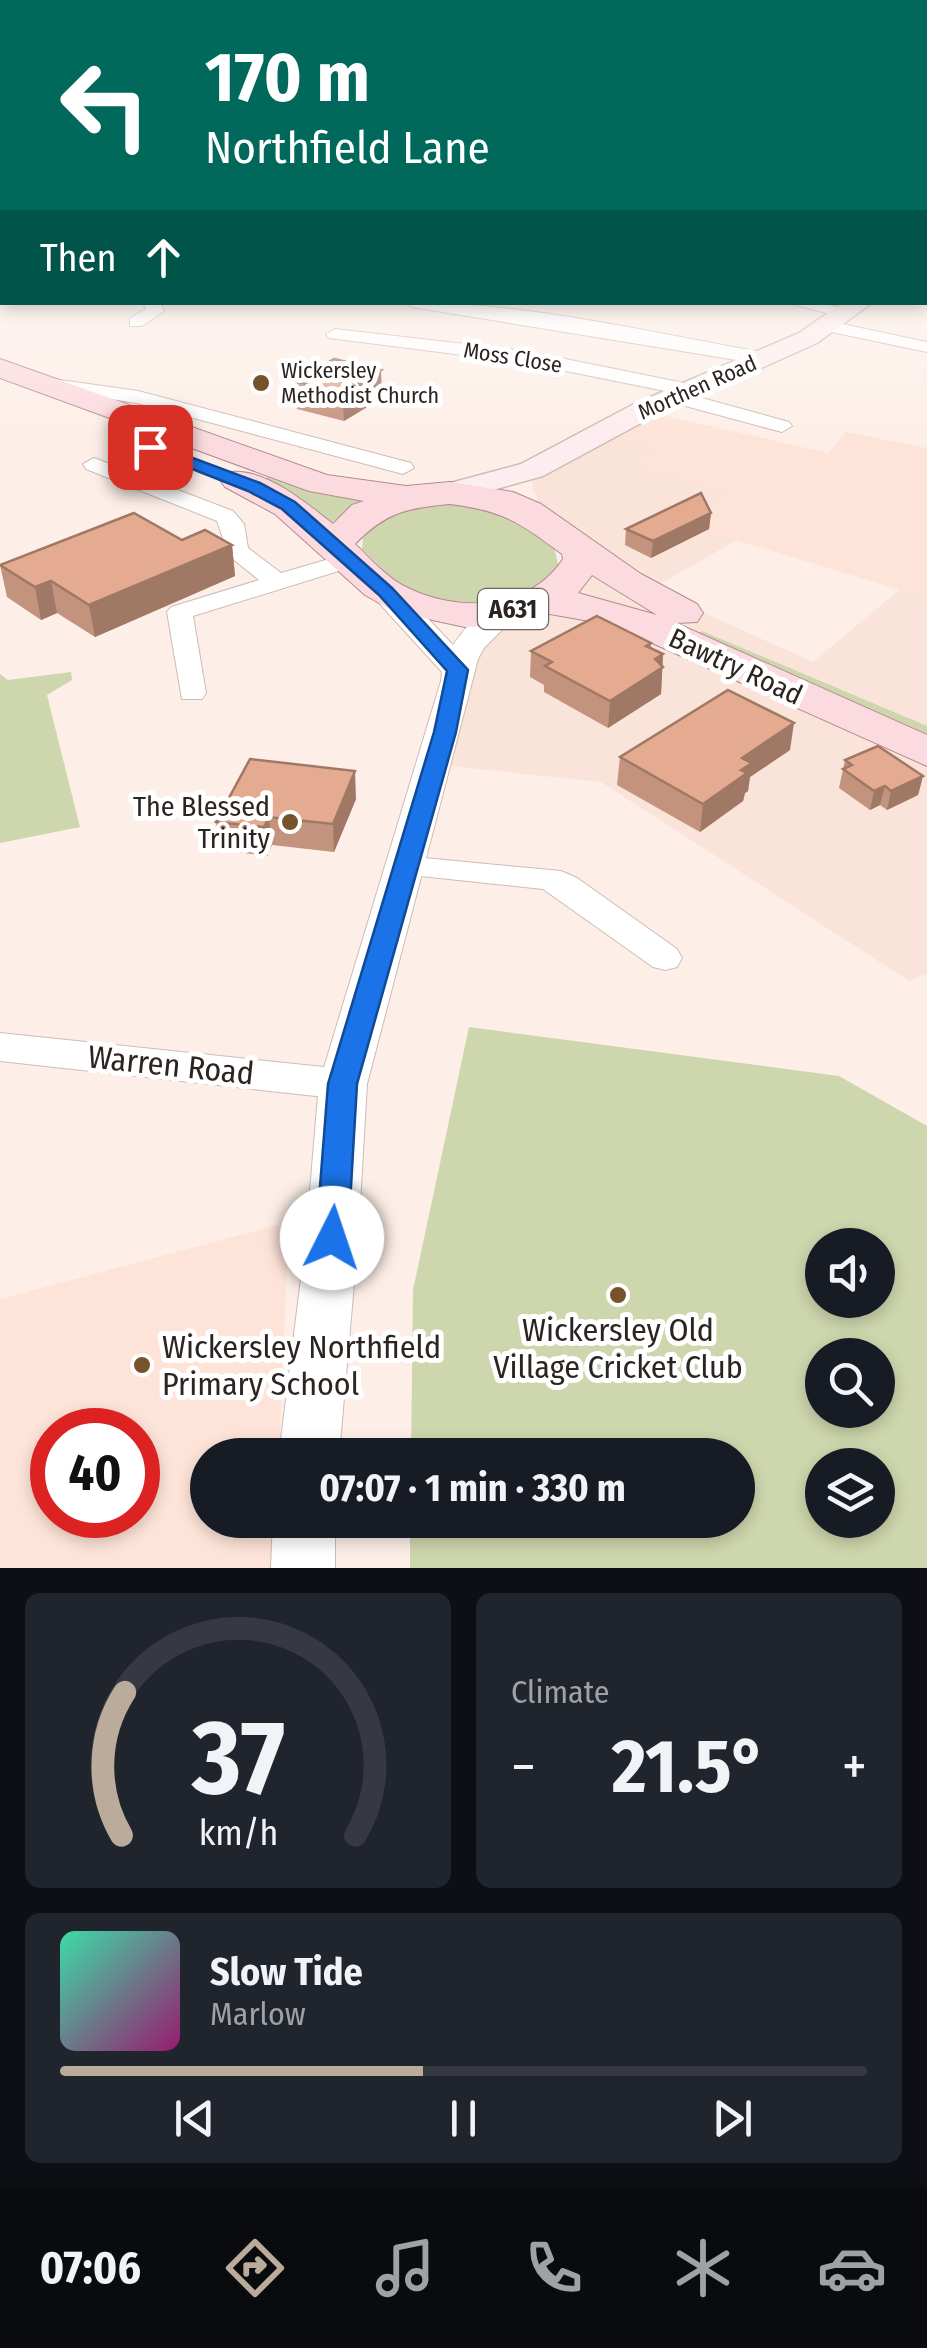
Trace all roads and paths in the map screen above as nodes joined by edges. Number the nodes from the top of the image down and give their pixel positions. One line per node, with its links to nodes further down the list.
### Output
1 (152, 305): 5 (street)
2 (432, 305): 8 (street)
3 (805, 305): 4 (street)
4 (845, 314): 7 (street); 8 (main road, Morthen Road)
5 (136, 322)
6 (335, 334): 12 (street, Moss Close)
7 (927, 347)
8 (762, 358): 12 (main road, Morthen Road)
9 (0, 368): 10 (main road)
10 (34, 382): 13 (street); 15 (main road)
11 (0, 387): 22 (main road, A631)
12 (682, 393): 14 (street, Moss Close); 17 (main road, Morthen Road)
13 (194, 413): 15 (street); 18 (street)
14 (782, 426)
15 (162, 428): 18 (main road)
16 (94, 464): 23 (street)
17 (532, 470): 19 (main road, Morthen Road); 20 (main road)
18 (404, 483): 19 (main road, Bawtry Road); 22 (main road)
19 (450, 493): 20 (main road, Bawtry Road)
20 (528, 512): 21 (main road, Bawtry Road)
21 (580, 549): 25 (main road, A631); 28 (main road, Bawtry Road)
22 (342, 552): 23 (street); 24 (main road, A631)
23 (275, 580): 27 (street)
24 (386, 592): 25 (main road, A631); 26 (street)
25 (523, 606): 26 (street); 29 (main road, Bawtry Road / A631)
26 (458, 670): 30 (street)
27 (192, 693)
28 (927, 717)
29 (927, 752)
30 (403, 866): 31 (street); 33 (street)
31 (666, 958)
32 (0, 1047): 33 (street, Warren Road)
33 (343, 1084): 34 (street)
34 (311, 1438)
35 (303, 1538): 36 (street)
36 (302, 1568)

